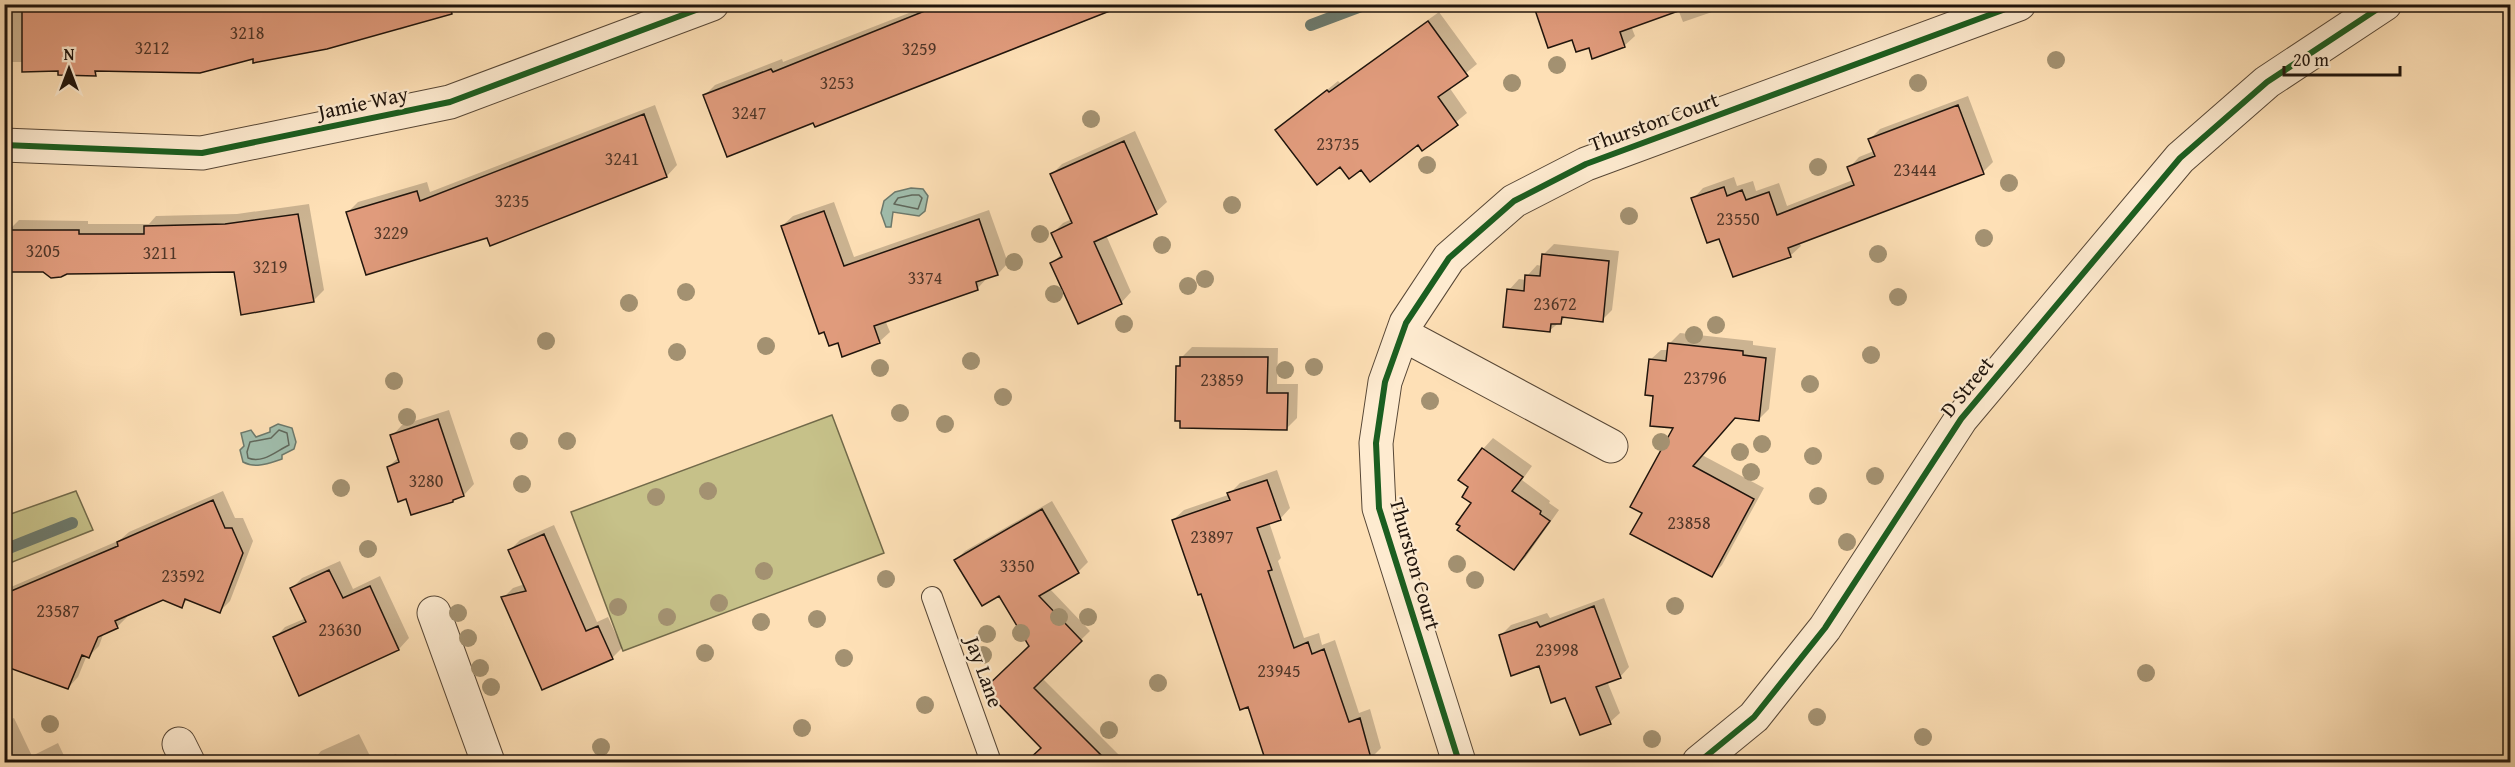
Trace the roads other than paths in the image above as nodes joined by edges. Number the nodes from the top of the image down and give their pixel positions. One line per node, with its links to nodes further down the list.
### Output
1 (712, 4): 4 (street, Jamie Way)
2 (2019, 4): 5 (street, Thurston Court)
3 (2385, 4): 12 (street, D Street)
4 (4, 145)
5 (1402, 333): 6 (street); 11 (street, Thurston Court)
6 (1611, 446)
7 (932, 597): 10 (lane, Jay Lane)
8 (434, 613): 9 (street)
9 (488, 762)
10 (991, 762)
11 (1459, 762)
12 (1699, 762)

